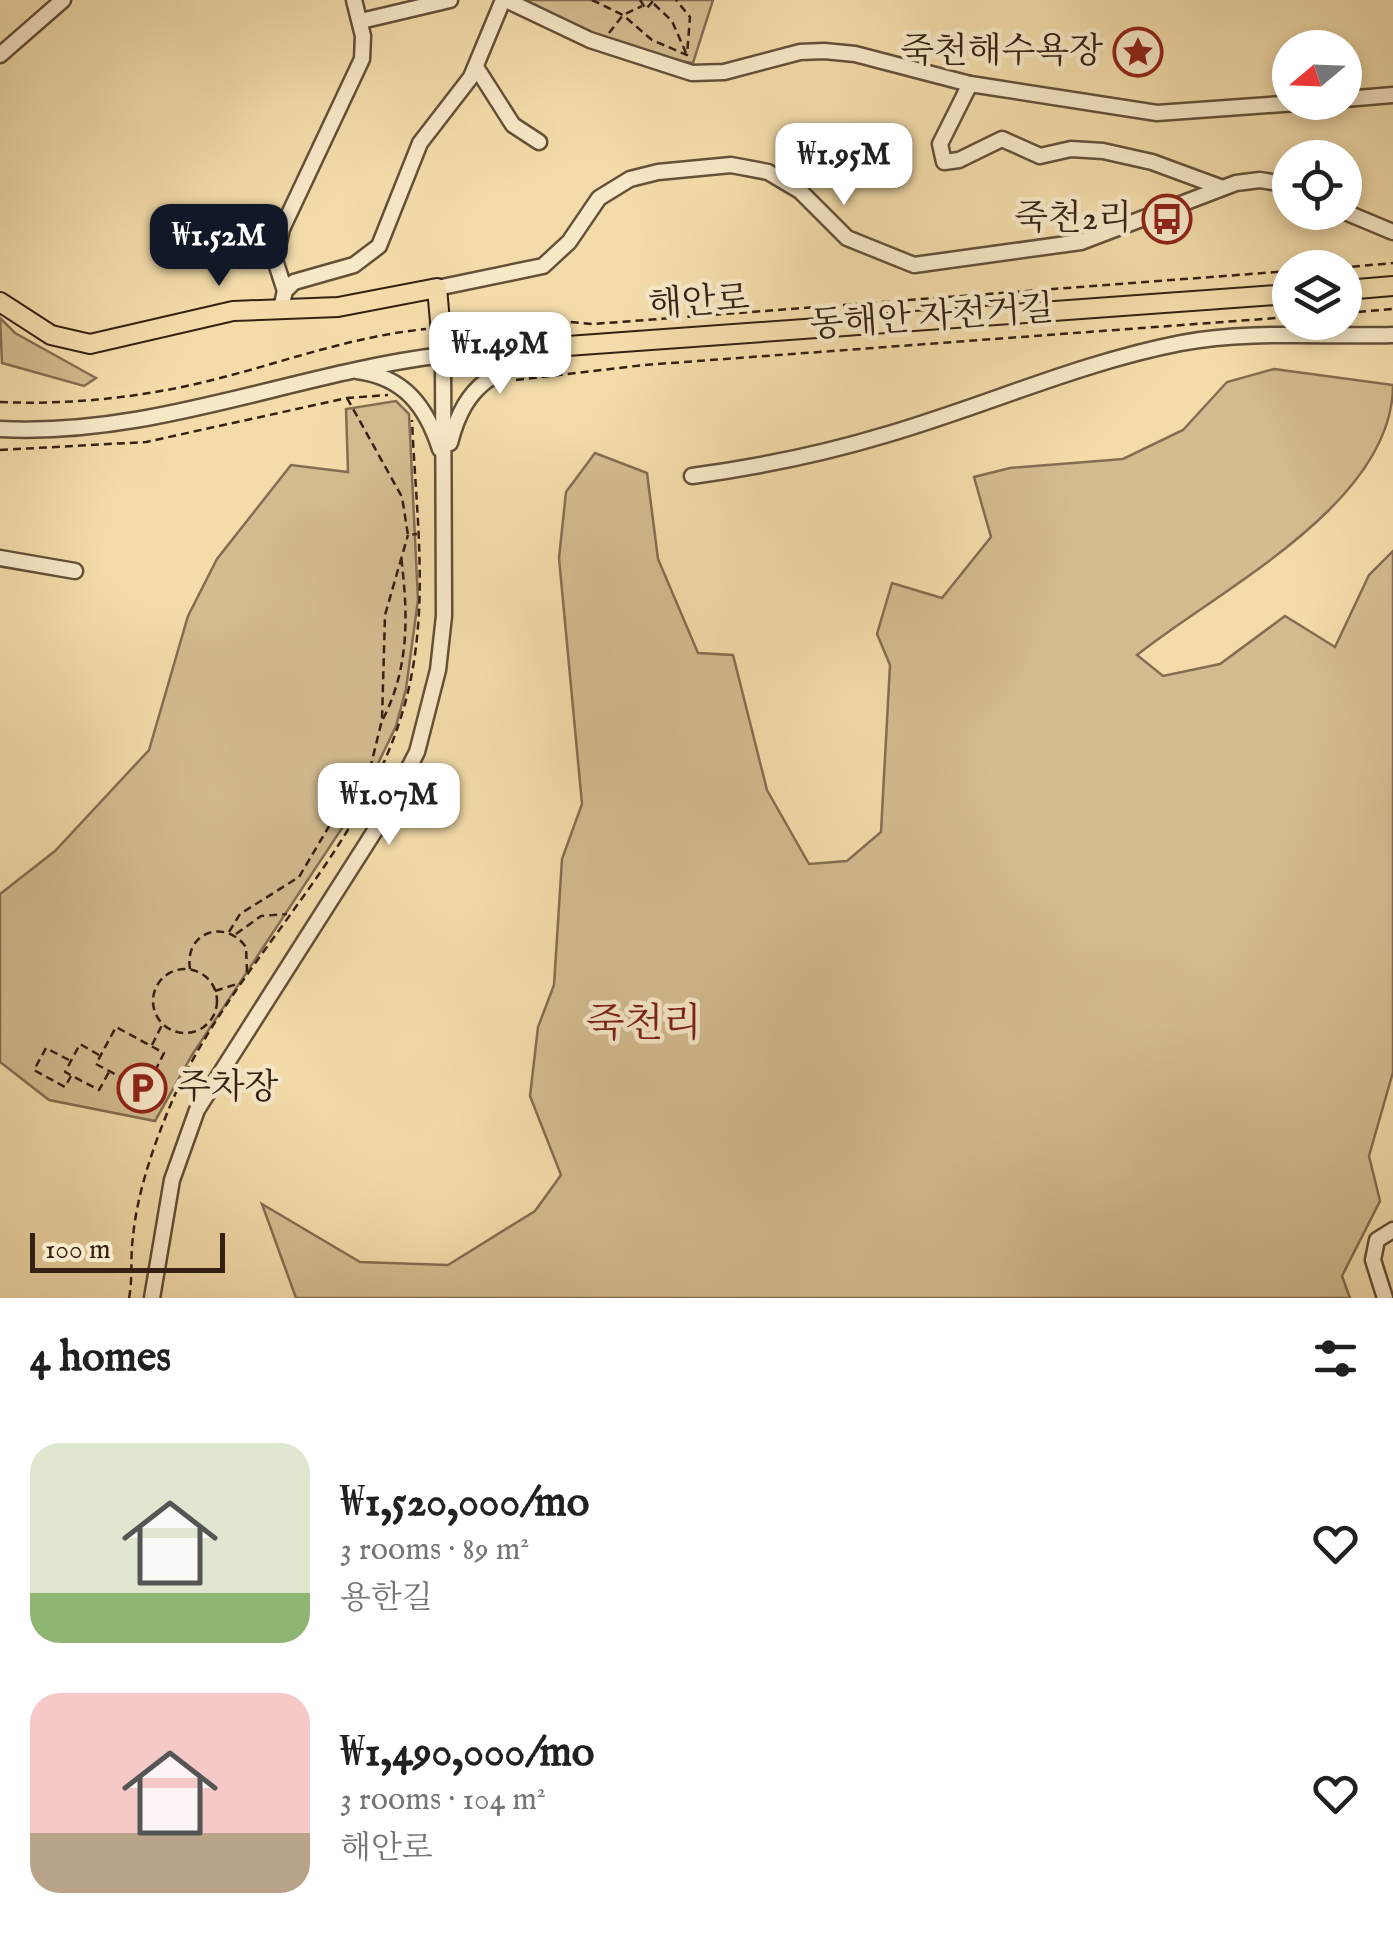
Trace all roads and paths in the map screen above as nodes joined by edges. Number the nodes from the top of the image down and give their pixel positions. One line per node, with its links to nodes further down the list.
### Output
1 (63, 0): 13 (street)
2 (354, 0): 11 (street)
3 (450, 0): 11 (street)
4 (505, 0): 12 (street); 15 (street)
5 (592, 0): 10 (path)
6 (640, 0): 9 (path)
7 (676, 0): 14 (path)
8 (654, 2): 9 (path); 14 (path)
9 (642, 6): 10 (path)
10 (623, 15): 12 (path); 14 (path)
11 (361, 21): 32 (street)
12 (603, 45): 16 (street)
13 (0, 55)
14 (687, 56): 16 (path)
15 (476, 67): 21 (street); 32 (street)
16 (692, 73): 17 (street)
17 (970, 84): 20 (street); 23 (street)
18 (1393, 95): 19 (street)
19 (1362, 98)
20 (1272, 105)
21 (539, 142)
22 (1272, 182): 23 (street)
23 (1220, 188): 29 (street)
24 (1362, 219): 25 (street)
25 (1393, 232)
26 (1393, 264): 27 (path)
27 (1362, 266)
28 (1393, 286): 30 (main road)
29 (437, 288): 32 (main road); 39 (main road)
30 (1362, 289)
31 (1272, 295): 38 (main road, 해안로)
32 (283, 300): 33 (main road)
33 (0, 302)
34 (1393, 309): 35 (path)
35 (1362, 312)
36 (1272, 318): 41 (path, 동해안 자전거길)
37 (1393, 335): 47 (street)
38 (569, 345): 39 (main road, 해안로); 46 (street)
39 (443, 354): 40 (street, 해안로); 46 (street)
40 (346, 370): 43 (street); 44 (street, 해안로)
41 (502, 382)
42 (347, 398): 43 (path); 45 (path); 49 (path)
43 (408, 398): 46 (street); 48 (path)
44 (0, 428)
45 (0, 450)
46 (444, 464): 70 (street)
47 (692, 476)
48 (418, 533): 49 (path); 54 (path)
49 (408, 535): 50 (path)
50 (400, 554): 53 (path); 53 (path)
51 (0, 558): 52 (street)
52 (75, 571)
53 (382, 720): 55 (path)
54 (289, 915): 56 (path); 58 (path)
55 (228, 932): 56 (path); 57 (path)
56 (235, 935): 58 (path)
57 (190, 970): 59 (path); 60 (path)
58 (245, 977): 59 (path); 69 (path)
59 (214, 991): 60 (path)
60 (162, 1024): 61 (path)
61 (151, 1046): 62 (path); 65 (path)
62 (100, 1056): 63 (path); 64 (path)
63 (71, 1061): 66 (path); 66 (path)
64 (110, 1071): 66 (path); 67 (path)
65 (155, 1071)
66 (71, 1075)
67 (126, 1080)
68 (1393, 1230): 71 (street)
69 (129, 1298)
70 (152, 1298)
71 (1385, 1298)

